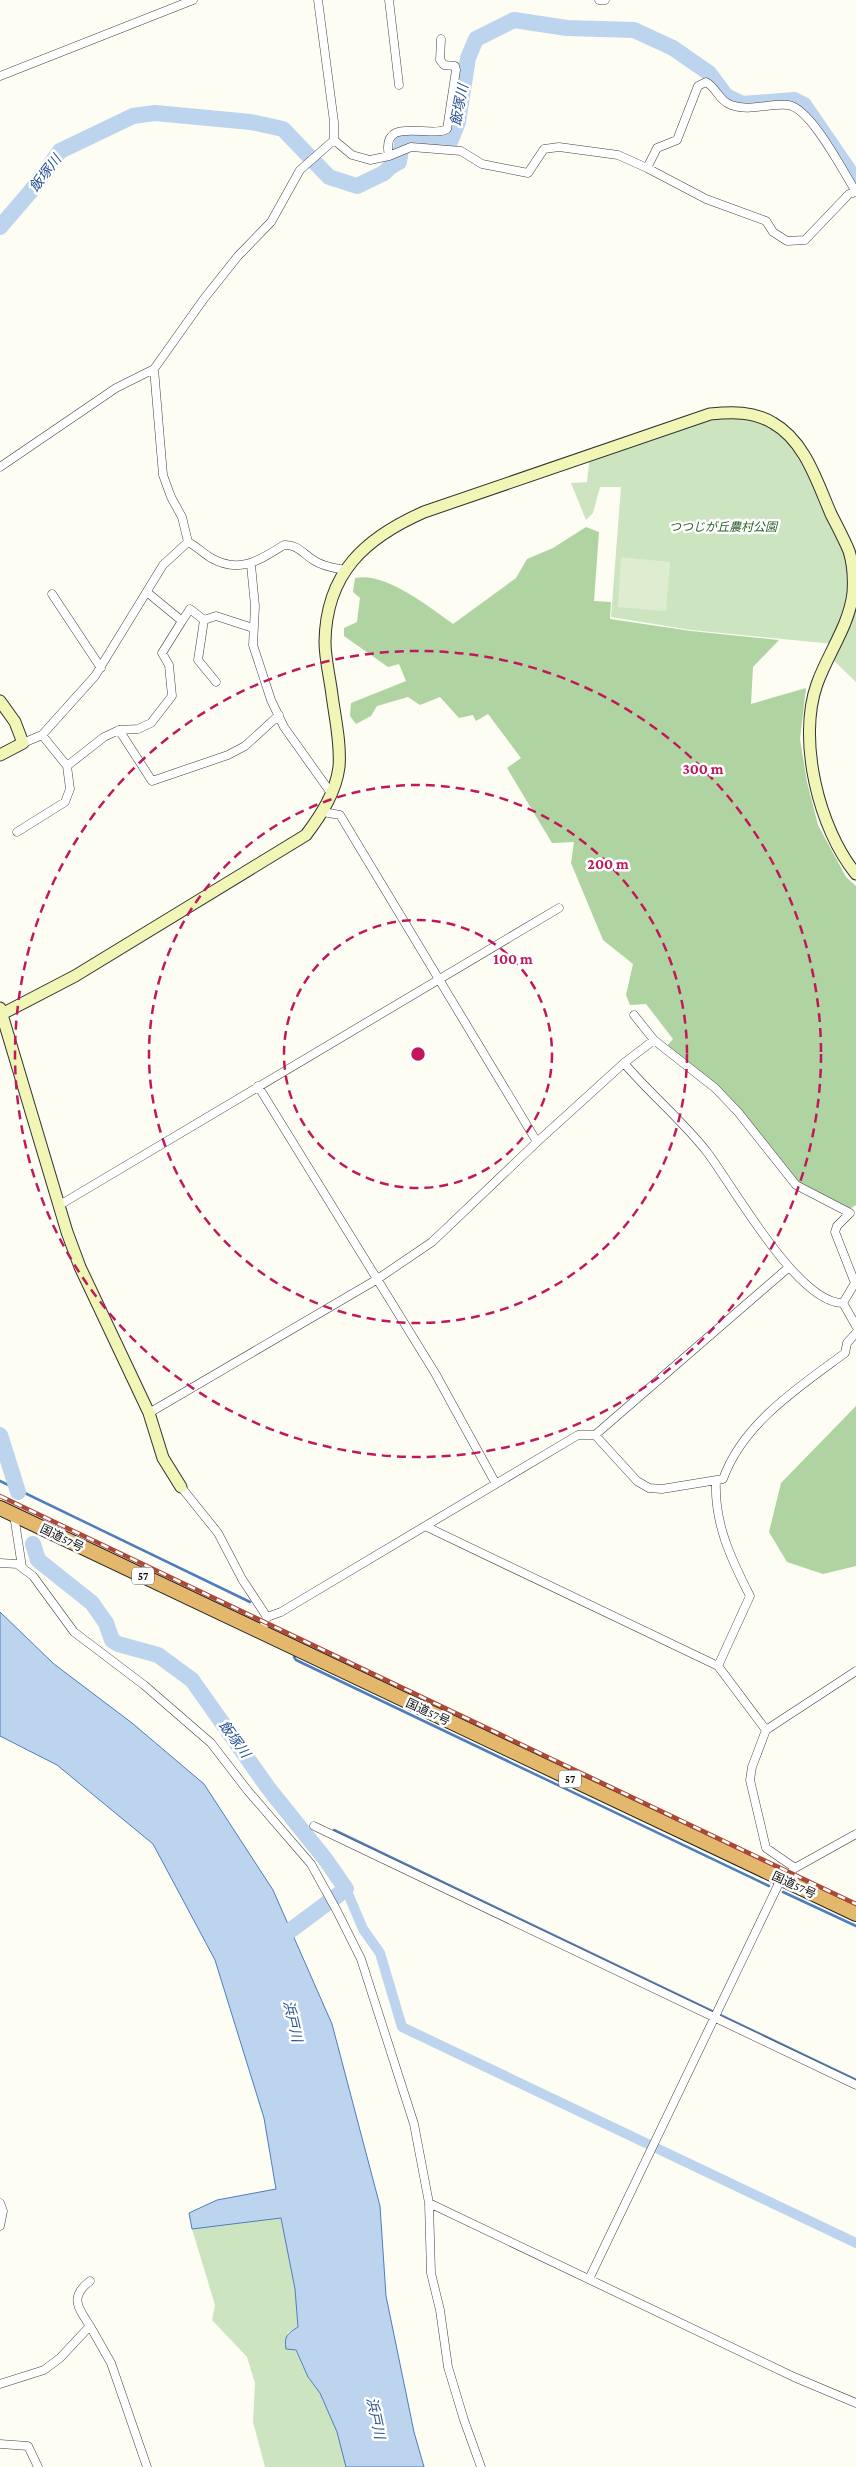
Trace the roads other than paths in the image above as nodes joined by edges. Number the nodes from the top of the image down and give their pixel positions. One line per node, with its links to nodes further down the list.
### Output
1 (193, 0): 7 (street)
2 (318, 0): 9 (street)
3 (389, 0): 8 (street)
4 (599, 0): 5 (street)
5 (605, 0)
6 (441, 39): 10 (street)
7 (0, 76)
8 (399, 85)
9 (334, 140): 10 (street); 13 (street)
10 (389, 156): 11 (street)
11 (647, 168): 12 (street); 12 (street)
12 (856, 192)
13 (154, 369): 14 (street); 15 (street)
14 (0, 467)
15 (188, 542): 16 (street); 18 (street)
16 (251, 565): 17 (street); 22 (street)
17 (345, 570): 32 (street); 35 (street)
18 (148, 593): 21 (street); 23 (street)
19 (52, 594): 23 (street)
20 (204, 620): 21 (street); 22 (street); 24 (street)
21 (182, 621): 27 (street)
22 (253, 628): 26 (street)
23 (101, 668): 28 (street)
24 (216, 682)
25 (0, 701): 29 (street)
26 (279, 715): 27 (street); 32 (street)
27 (119, 730): 31 (street)
28 (42, 735): 29 (street); 31 (street)
29 (23, 743): 30 (street)
30 (0, 755)
31 (67, 766): 34 (street)
32 (331, 793): 33 (street)
33 (323, 812): 37 (street); 38 (street)
34 (17, 832)
35 (856, 874)
36 (559, 908): 37 (street)
37 (440, 979): 42 (street); 43 (street)
38 (1, 1012): 44 (street)
39 (634, 1015): 40 (street)
40 (654, 1040): 41 (street); 47 (street)
41 (624, 1063): 43 (street); 45 (street)
42 (258, 1086): 44 (street); 46 (street)
43 (537, 1142): 46 (street)
44 (58, 1206): 50 (street)
45 (788, 1268): 47 (street); 51 (street)
46 (376, 1280): 50 (street); 53 (street)
47 (843, 1303): 48 (street)
48 (856, 1326)
49 (856, 1333): 52 (street)
50 (149, 1413): 54 (street)
51 (595, 1435): 52 (street); 53 (street)
52 (716, 1481): 62 (street)
53 (496, 1484): 57 (street)
54 (181, 1487): 60 (street)
55 (0, 1508): 56 (highway, 国道57号 / 57)
56 (14, 1515): 59 (street); 61 (highway, 国道57号 / 57)
57 (427, 1527): 60 (street); 62 (street)
58 (0, 1563): 59 (street)
59 (22, 1566): 72 (street)
60 (268, 1617): 61 (street)
61 (261, 1633): 68 (highway, 国道57号 / 57)
62 (718, 1666): 64 (street)
63 (856, 1671): 64 (street)
64 (766, 1730): 67 (street)
65 (314, 1826): 70 (street)
66 (856, 1834): 67 (street)
67 (795, 1868): 68 (street)
68 (781, 1879): 69 (highway, 国道57号 / 57); 70 (street)
69 (856, 1914)
70 (715, 2018): 71 (street); 75 (street)
71 (856, 2084)
72 (429, 2203): 75 (street); 83 (street)
73 (0, 2204): 74 (street)
74 (0, 2226)
75 (589, 2279): 79 (street)
76 (90, 2282): 77 (street)
77 (90, 2326): 78 (street); 82 (street)
78 (0, 2384)
79 (856, 2403)
80 (0, 2444): 81 (street)
81 (38, 2467)
82 (147, 2467)
83 (481, 2467)

